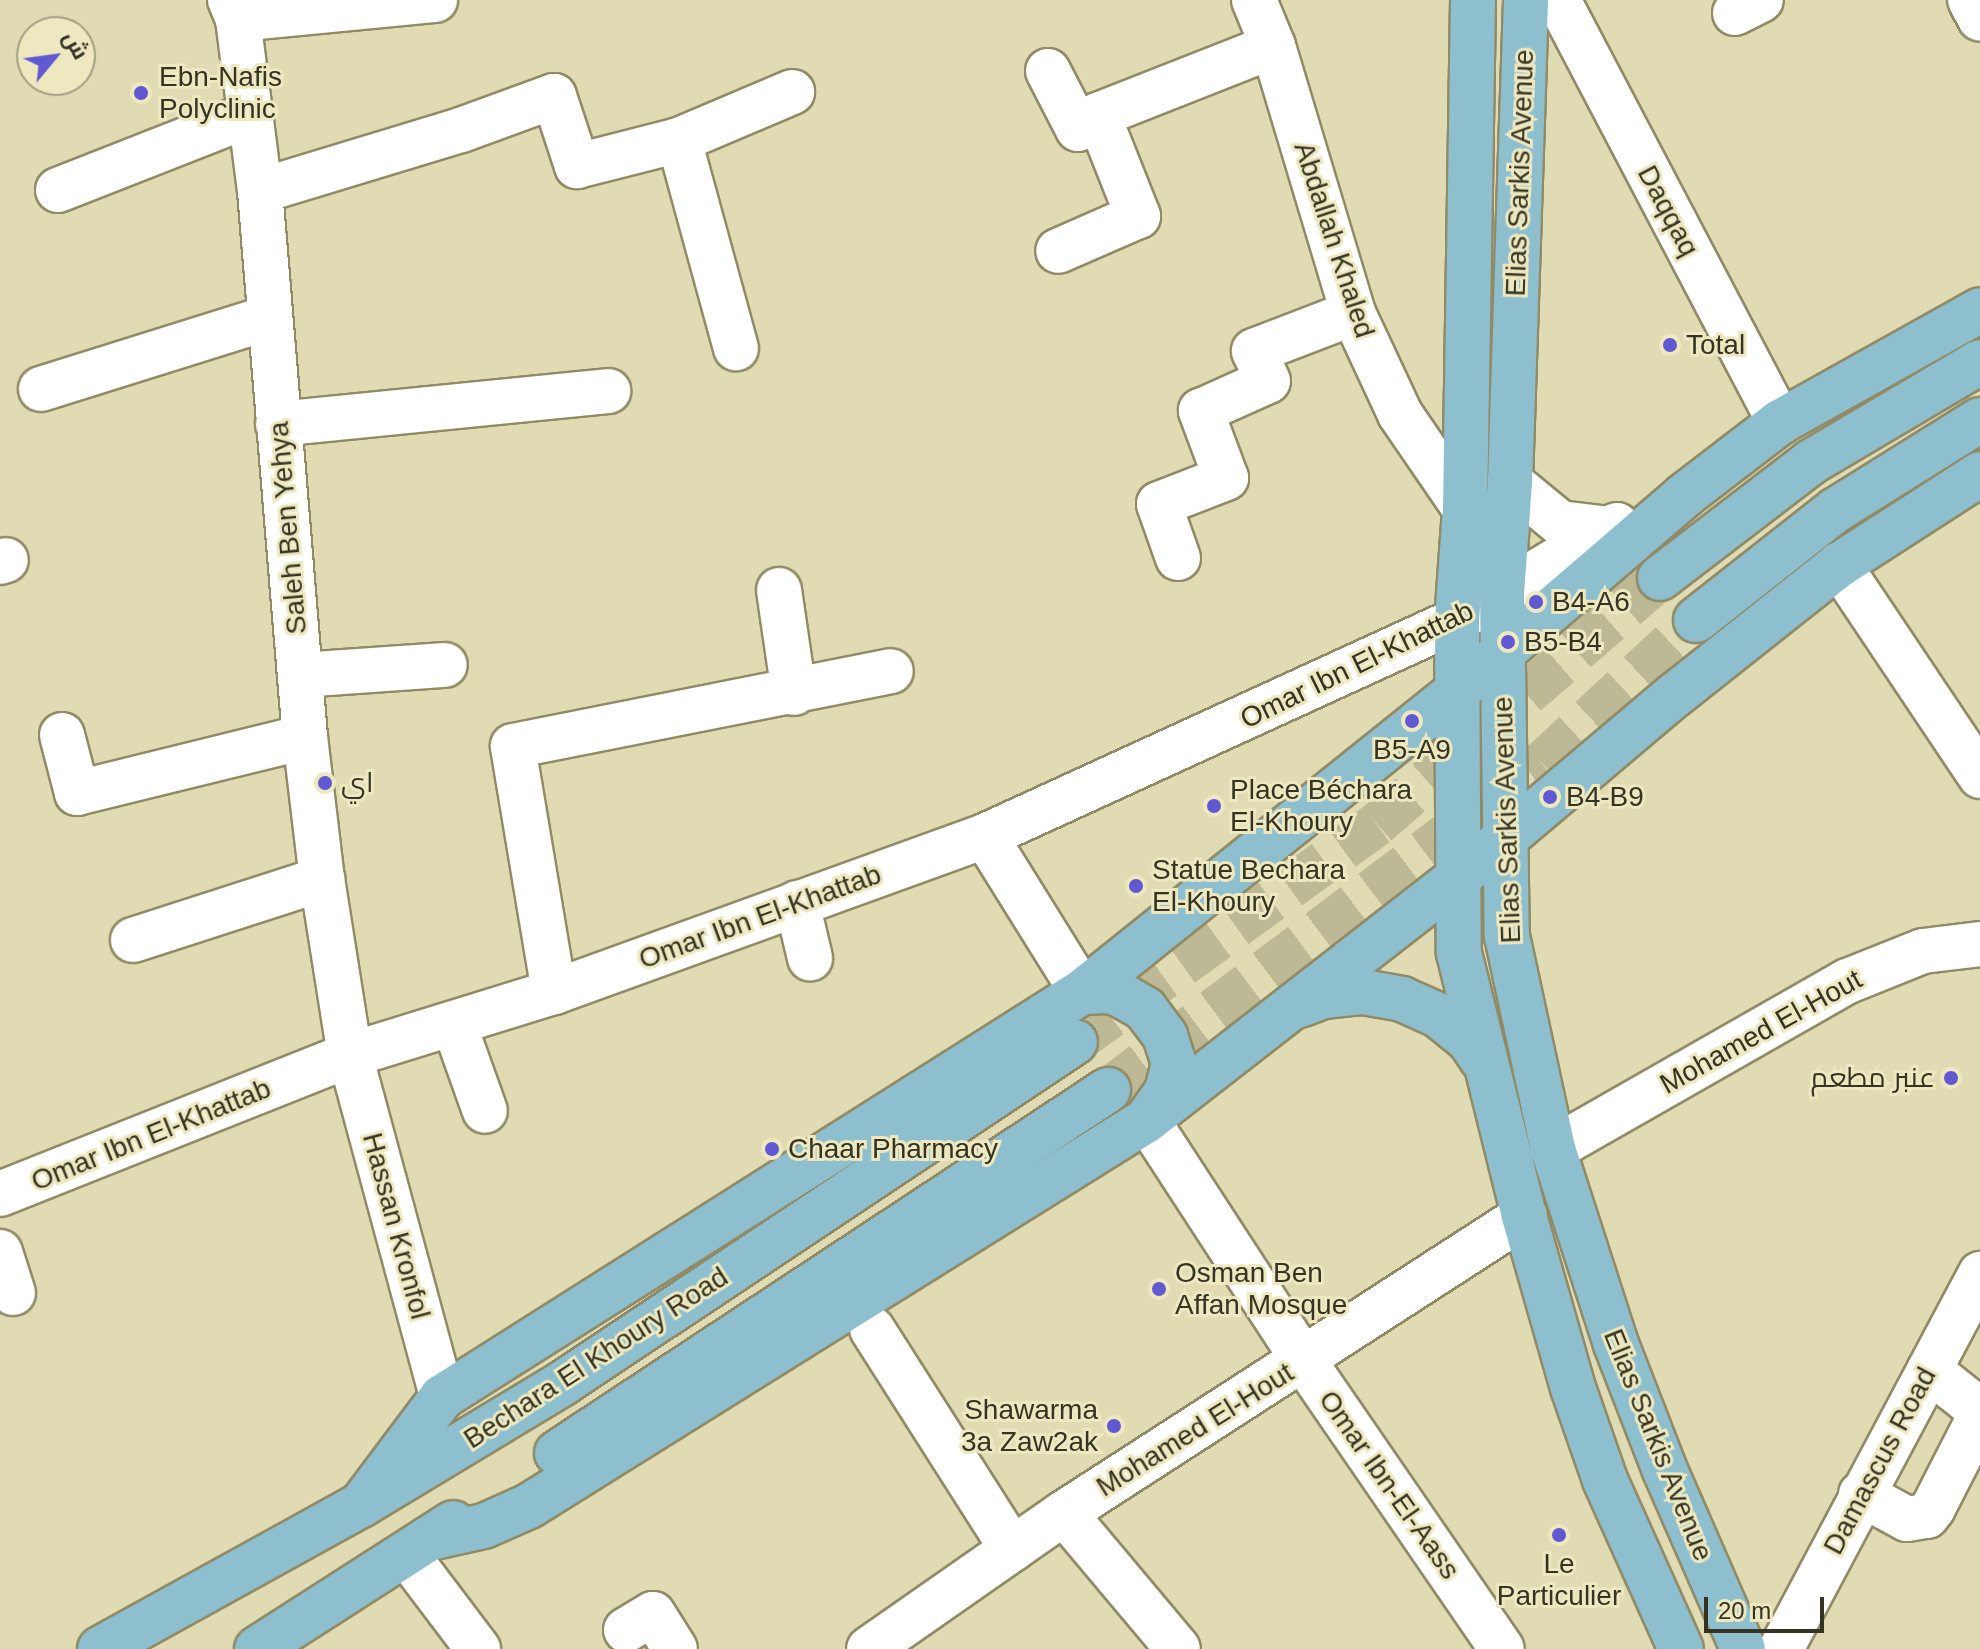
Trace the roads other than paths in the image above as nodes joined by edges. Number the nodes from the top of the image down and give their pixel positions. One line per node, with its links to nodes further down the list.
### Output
1 (435, 0): 7 (street)
2 (1254, 0): 9 (street, Abdallah Khaled)
3 (1473, 0): 31 (main road, Elias Sarkis Avenue)
4 (1526, 0): 29 (main road, Elias Sarkis Avenue)
5 (1558, 0): 26 (street, Daqqaq)
6 (1970, 0): 8 (street)
7 (234, 10): 12 (street, Saleh Ben Yehya)
8 (1980, 19)
9 (1273, 46): 13 (street); 19 (street, Abdallah Khaled)
10 (1048, 71): 13 (street)
11 (792, 92): 14 (street)
12 (252, 114): 15 (street); 16 (street, Saleh Ben Yehya)
13 (1098, 115): 17 (street)
14 (679, 140): 16 (street); 21 (street)
15 (58, 190)
16 (260, 191): 20 (street, Saleh Ben Yehya)
17 (1058, 251)
18 (1980, 310): 26 (main road)
19 (1353, 313): 31 (street, Abdallah Khaled); 33 (street)
20 (268, 318): 23 (street); 27 (street, Saleh Ben Yehya)
21 (736, 348)
22 (1980, 362): 35 (main road)
23 (41, 389)
24 (608, 391): 27 (street)
25 (1980, 420): 39 (main road)
26 (1780, 422): 30 (main road)
27 (278, 424): 43 (street, Saleh Ben Yehya)
28 (1980, 474): 34 (main road)
29 (1510, 482): 32 (street); 37 (main road, Elias Sarkis Avenue)
30 (1685, 495): 32 (street); 40 (main road)
31 (1465, 509): 38 (main road, Elias Sarkis Avenue)
32 (1608, 529): 37 (street, Omar Ibn El-Khattab)
33 (1178, 558)
34 (1839, 565): 48 (street); 50 (main road)
35 (1660, 578)
36 (779, 590): 45 (street)
37 (1502, 593): 38 (street, Omar Ibn El-Khattab); 40 (main road, Elias Sarkis Avenue)
38 (1457, 620): 44 (main road, Elias Sarkis Avenue); 49 (street, Omar Ibn El-Khattab)
39 (1696, 620)
40 (1503, 653): 44 (main road); 50 (main road, Elias Sarkis Avenue)
41 (445, 665): 43 (street)
42 (891, 671): 45 (street)
43 (301, 675): 47 (street, Saleh Ben Yehya)
44 (1456, 692): 51 (main road, Elias Sarkis Avenue); 58 (main road)
45 (794, 693): 57 (street)
46 (62, 735): 47 (street)
47 (305, 737): 52 (street, Saleh Ben Yehya)
48 (1980, 776)
49 (985, 836): 53 (street, Omar Ibn El-Khattab); 58 (street)
50 (1504, 841): 51 (main road); 67 (main road, Elias Sarkis Avenue)
51 (1458, 878): 59 (main road); 63 (main road, Elias Sarkis Avenue)
52 (322, 879): 54 (street); 62 (street, Saleh Ben Yehya)
53 (797, 903): 56 (street); 57 (street, Omar Ibn El-Khattab)
54 (133, 940)
55 (1980, 944): 67 (street, Mohamed El-Hout)
56 (810, 958)
57 (554, 992): 60 (street, Omar Ibn El-Khattab)
58 (1082, 992): 66 (main road); 76 (main road)
59 (1287, 1010): 63 (main road); 66 (main road)
60 (454, 1024): 62 (street, Omar Ibn El-Khattab); 65 (street)
61 (1075, 1042): 78 (main road, Bechara El Khoury Road)
62 (350, 1055): 68 (street, Omar Ibn El-Khattab); 76 (street, Hassan Kronfol)
63 (1487, 1066): 69 (main road, Elias Sarkis Avenue)
64 (1108, 1090): 80 (main road, Bechara El Khoury Road)
65 (485, 1111)
66 (1147, 1120): 74 (street, Omar Ibn-El-Aass); 80 (main road)
67 (1553, 1149): 91 (main road, Elias Sarkis Avenue)
68 (0, 1194)
69 (1524, 1216): 74 (street, Mohamed El-Hout); 90 (main road, Elias Sarkis Avenue)
70 (0, 1252): 72 (street)
71 (1980, 1274): 75 (street, Damascus Road)
72 (13, 1293)
73 (872, 1329): 81 (street)
74 (1304, 1361): 79 (street, Mohamed El-Hout); 89 (street, Omar Ibn-El-Aass)
75 (1929, 1370): 77 (street, Damascus Road); 77 (street)
76 (442, 1397): 78 (main road)
77 (1861, 1494): 92 (street, Damascus Road)
78 (361, 1505): 84 (main road, Bechara El Khoury Road)
79 (1064, 1513): 81 (street, Mohamed El-Hout); 88 (street)
80 (418, 1546): 85 (main road, Bechara El Khoury Road); 86 (street)
81 (1012, 1549): 83 (street, Mohamed El-Hout)
82 (626, 1630): 87 (street)
83 (875, 1647)
84 (100, 1649)
85 (257, 1649)
86 (478, 1649)
87 (675, 1649)
88 (1178, 1649)
89 (1502, 1649)
90 (1681, 1649)
91 (1743, 1649)
92 (1781, 1649)

